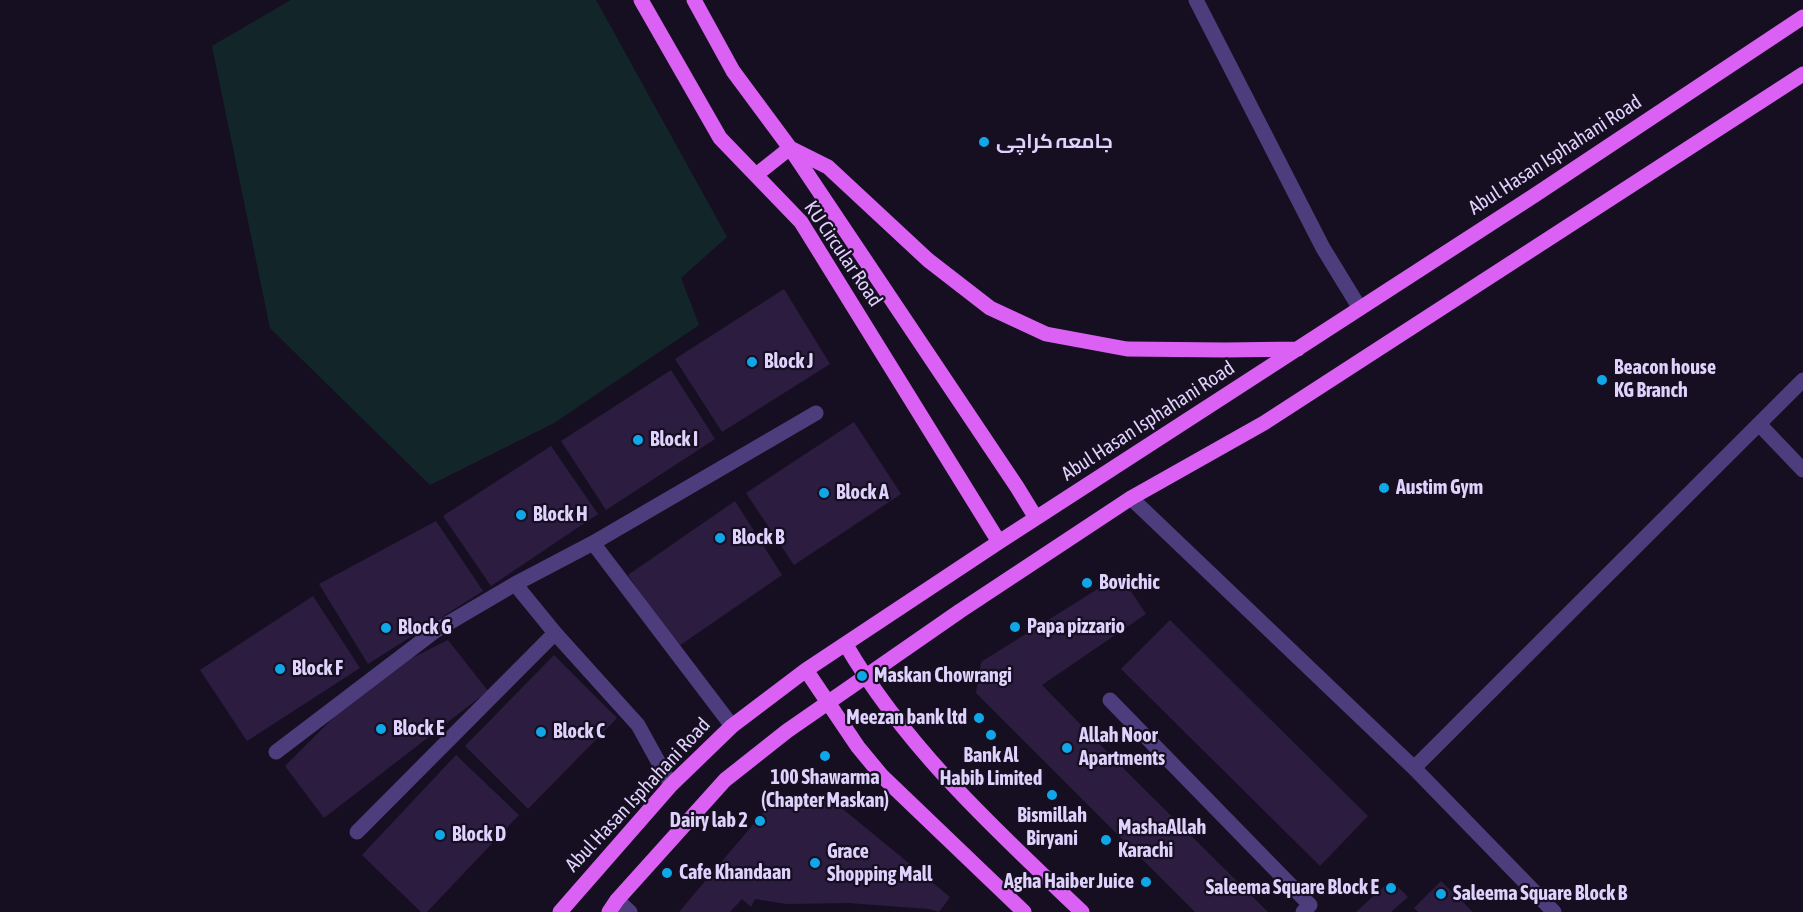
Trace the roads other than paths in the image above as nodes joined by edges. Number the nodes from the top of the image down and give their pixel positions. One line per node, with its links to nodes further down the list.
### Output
1 (641, 0): 7 (main road, KU Circular Road)
2 (694, 0): 6 (main road, KU Circular Road)
3 (1196, 0): 8 (street)
4 (1803, 17): 8 (main road, Abul Hasan Isphahani Road)
5 (1803, 74): 14 (main road)
6 (790, 148): 7 (main road); 9 (main road); 15 (main road, KU Circular Road)
7 (756, 175): 16 (main road, KU Circular Road)
8 (1359, 307): 9 (main road, Abul Hasan Isphahani Road)
9 (1298, 349): 15 (main road, Abul Hasan Isphahani Road)
10 (1803, 380): 12 (street)
11 (816, 413): 17 (street)
12 (1759, 424): 13 (street); 27 (street)
13 (1803, 470)
14 (1131, 498): 22 (main road); 27 (street)
15 (1036, 518): 16 (main road, Abul Hasan Isphahani Road)
16 (999, 542): 20 (main road, Abul Hasan Isphahani Road)
17 (593, 543): 18 (street); 25 (street)
18 (515, 584): 19 (street); 26 (street)
19 (555, 633): 28 (street); 29 (street)
20 (846, 645): 21 (main road, Abul Hasan Isphahani Road); 22 (main road)
21 (806, 670): 24 (main road); 25 (main road, Abul Hasan Isphahani Road)
22 (865, 678): 24 (main road); 34 (main road)
23 (1110, 700): 35 (street)
24 (828, 704): 30 (main road); 33 (main road)
25 (732, 726): 28 (main road, Abul Hasan Isphahani Road)
26 (276, 752)
27 (1414, 768): 36 (street)
28 (671, 785): 31 (main road, Abul Hasan Isphahani Road)
29 (357, 832)
30 (613, 906): 32 (street)
31 (560, 912)
32 (630, 912)
33 (1024, 912)
34 (1082, 912)
35 (1303, 912)
36 (1554, 912)

